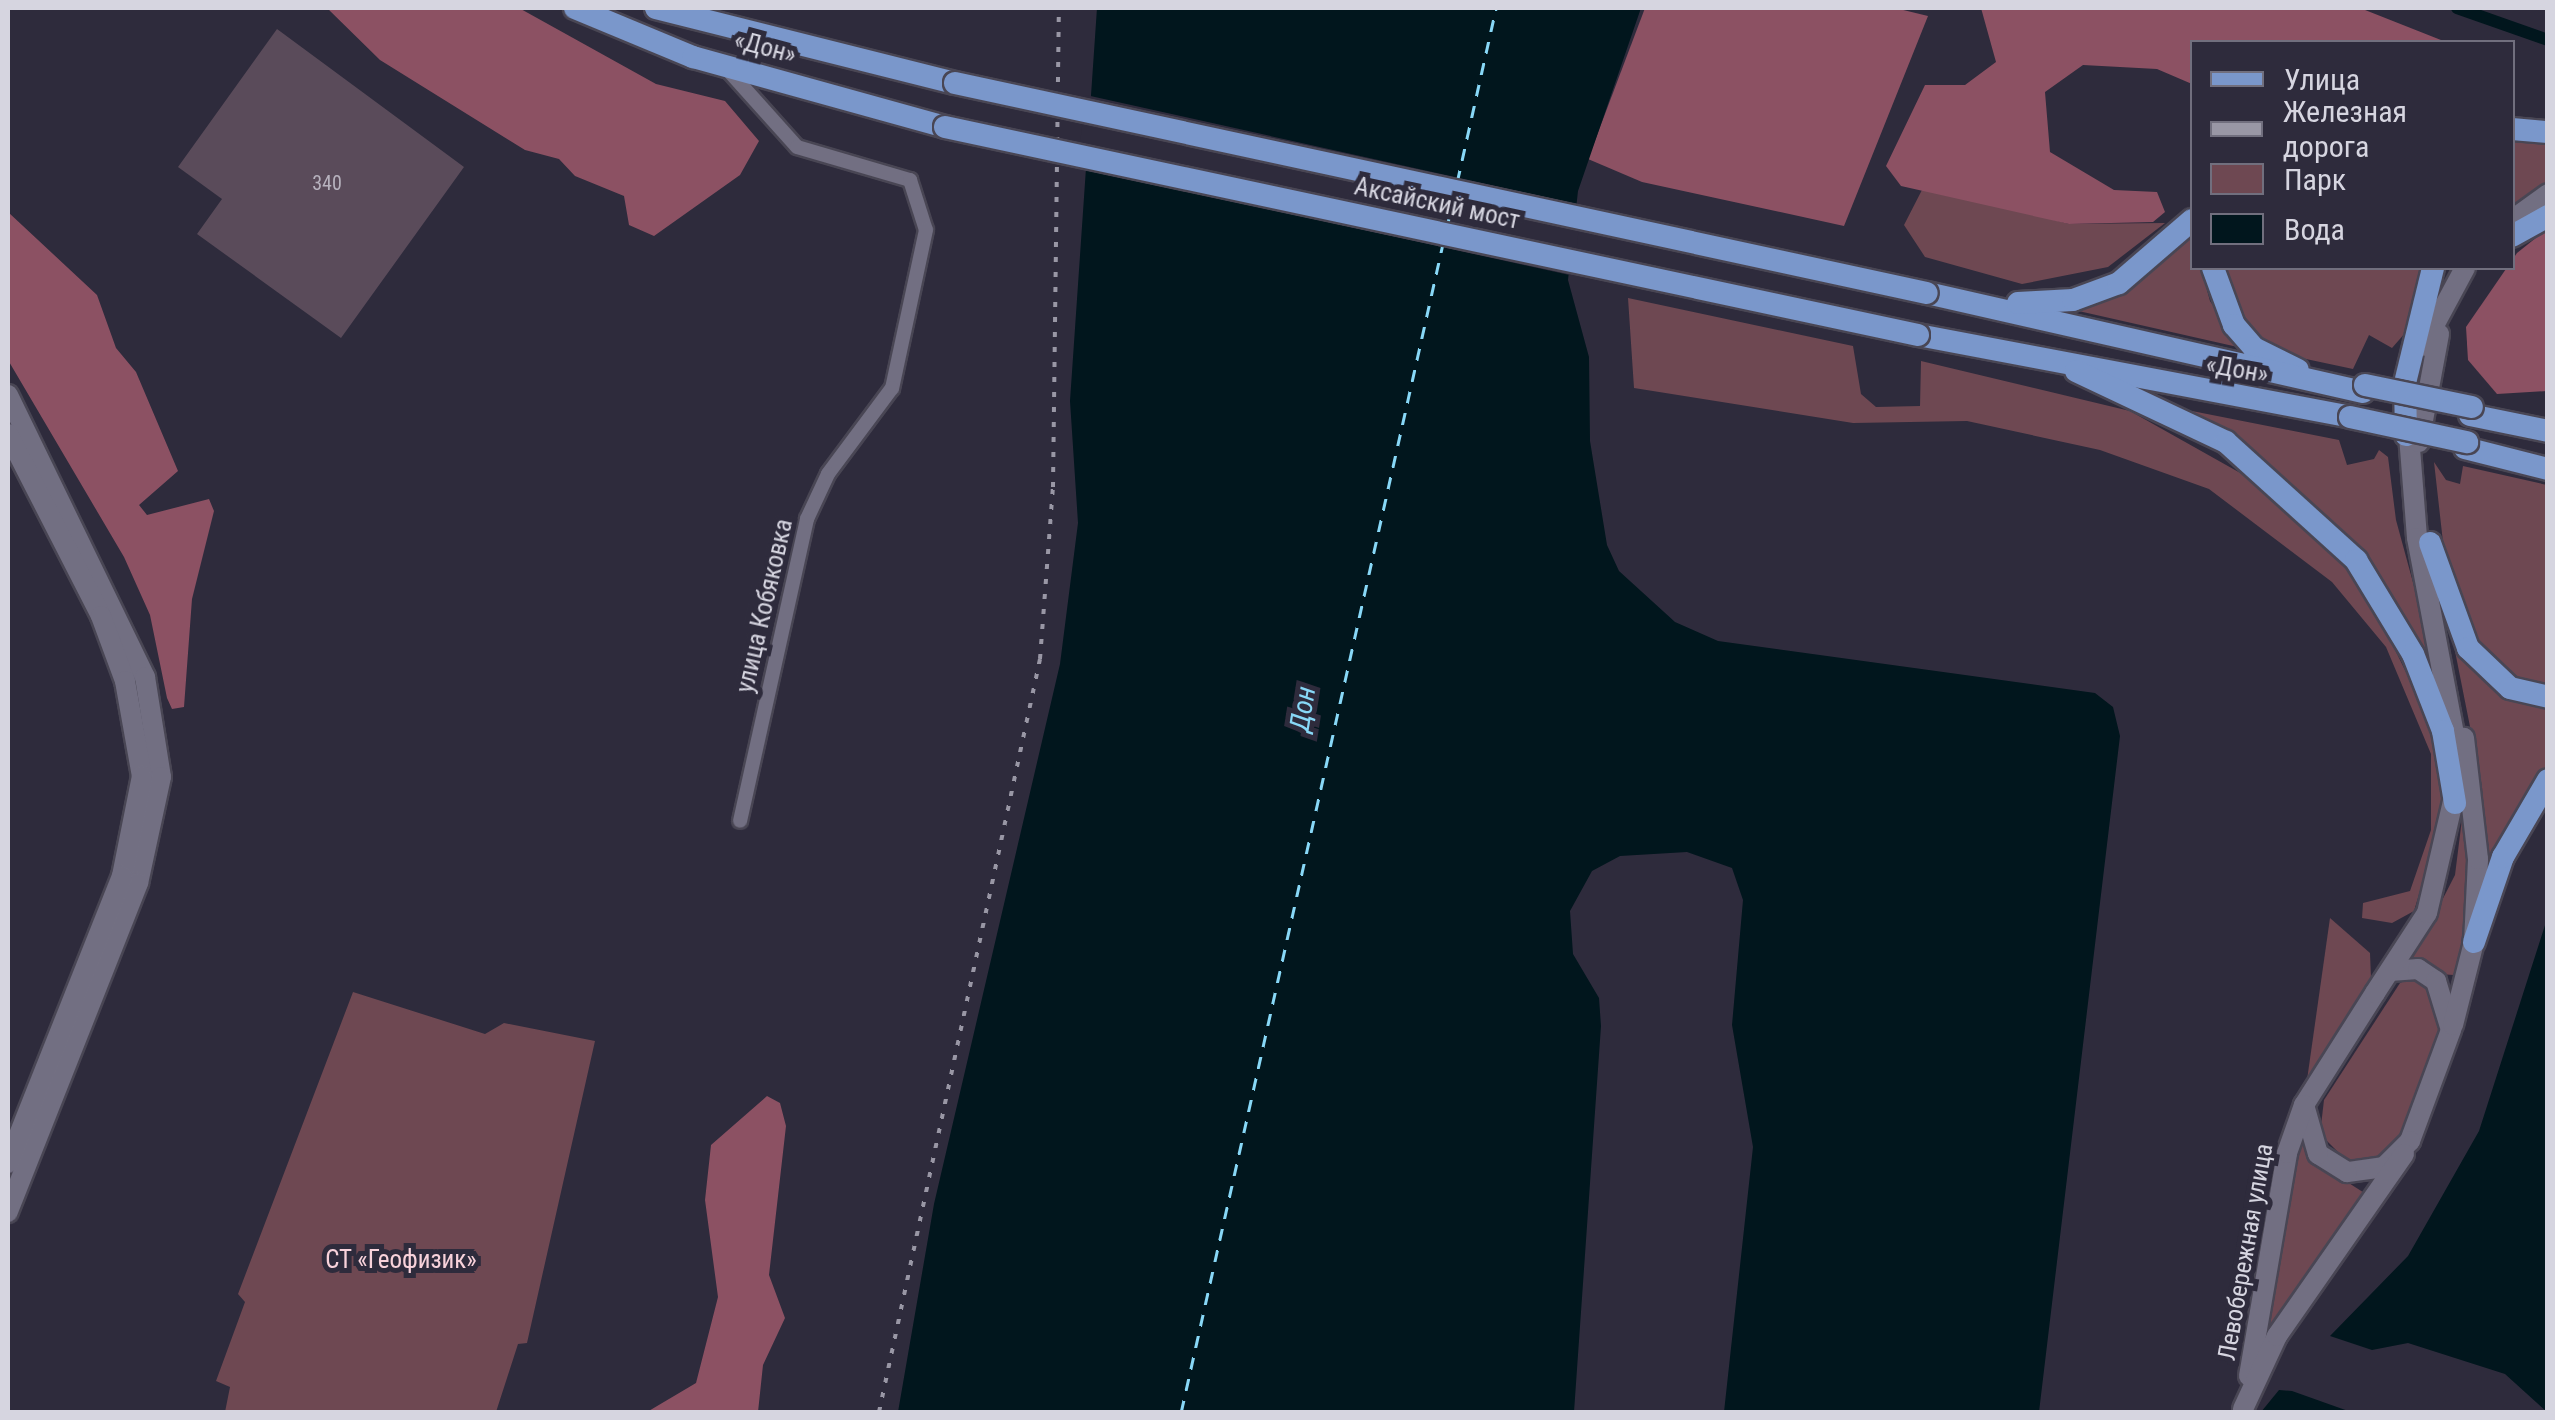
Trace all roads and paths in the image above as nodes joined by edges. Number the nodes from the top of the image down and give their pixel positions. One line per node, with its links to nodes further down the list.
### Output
1 (575, 8): 3 (main road, «Дон»)
2 (656, 8): 4 (main road, «Дон»)
3 (724, 66): 5 (main road, «Дон»); 37 (street, улица Кобяковка)
4 (955, 83): 19 (main road, Аксайский мост, bridge)
5 (945, 126): 21 (main road, Аксайский мост, bridge)
6 (2515, 129): 7 (main road)
7 (2548, 132)
8 (2548, 194): 11 (main road)
9 (2548, 204): 13 (main road)
10 (2548, 216): 14 (main road)
11 (2515, 218)
12 (2190, 222): 20 (main road)
13 (2515, 232)
14 (2515, 232)
15 (2215, 270): 23 (main road)
16 (2433, 270): 29 (main road)
17 (2464, 270): 29 (main road)
18 (2476, 270): 33 (main road, Левобережная улица)
19 (1928, 293): 20 (main road, «Дон»)
20 (1983, 306): 23 (main road, «Дон»)
21 (1918, 335): 22 (main road, «Дон»)
22 (2076, 370): 30 (main road, «Дон», bridge); 36 (main road)
23 (2364, 389): 25 (main road, «Дон», bridge)
24 (8, 395): 38 (main road)
25 (2480, 415): 26 (main road); 27 (main road, «Дон»)
26 (2548, 420)
27 (2548, 431)
28 (8, 434): 38 (main road)
29 (2406, 435): 36 (main road, Левобережная улица)
30 (2466, 445): 31 (main road, «Дон»); 32 (main road)
31 (2548, 457)
32 (2548, 469)
33 (2430, 544): 34 (main road); 39 (main road, Левобережная улица)
34 (2548, 696)
35 (2548, 780): 39 (main road)
36 (2455, 803): 40 (main road, Левобережная улица)
37 (740, 821)
38 (144, 834): 44 (main road); 45 (main road)
39 (2474, 942): 41 (main road, Левобережная улица)
40 (2390, 971): 41 (main road); 42 (main road, Левобережная улица)
41 (2451, 1030): 43 (main road, Левобережная улица)
42 (2304, 1105): 43 (main road, Левобережная улица); 46 (main road, Левобережная улица)
43 (2410, 1141): 46 (main road, Левобережная улица)
44 (8, 1164)
45 (8, 1212)
46 (2242, 1411)

